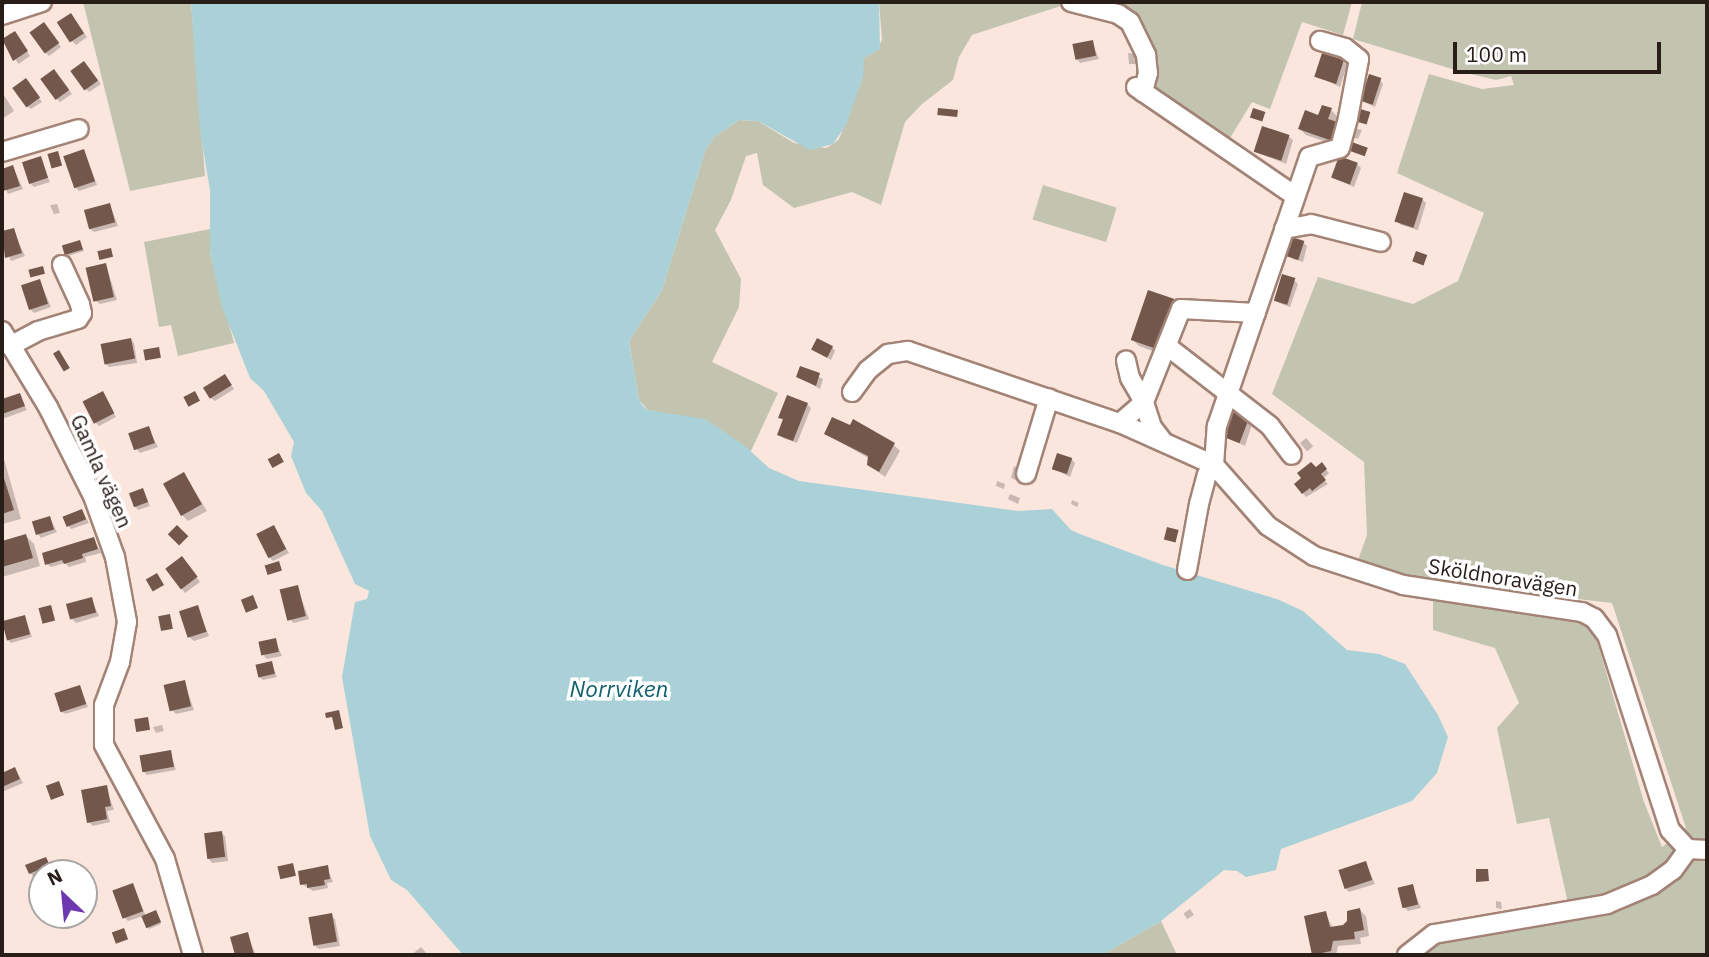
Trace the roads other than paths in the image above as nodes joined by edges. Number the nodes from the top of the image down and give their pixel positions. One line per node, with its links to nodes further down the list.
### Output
1 (42, 2): 3 (street)
2 (1071, 2): 7 (street)
3 (2, 15)
4 (1320, 41): 7 (street)
5 (79, 129): 6 (street)
6 (2, 152)
7 (1295, 196): 8 (street)
8 (1284, 229): 9 (street); 11 (street)
9 (1381, 242)
10 (62, 265): 12 (street)
11 (1256, 313): 13 (street); 16 (street)
12 (6, 338): 28 (street, Gamla vägen)
13 (1167, 346): 16 (street); 18 (street)
14 (1126, 360): 18 (street)
15 (852, 392): 17 (street, Sköldnoravägen)
16 (1228, 393): 20 (street); 22 (street)
17 (1049, 398): 19 (street, Sköldnoravägen); 24 (street)
18 (1144, 401): 19 (street); 21 (street)
19 (1119, 423): 21 (street, Sköldnoravägen)
20 (1217, 426): 21 (street); 23 (street)
21 (1168, 443): 23 (street, Sköldnoravägen)
22 (1292, 455)
23 (1214, 465): 25 (street); 26 (street, Sköldnoravägen)
24 (1026, 474)
25 (1187, 570)
26 (1688, 849): 27 (street); 29 (street)
27 (1707, 850)
28 (193, 955)
29 (1407, 955)

